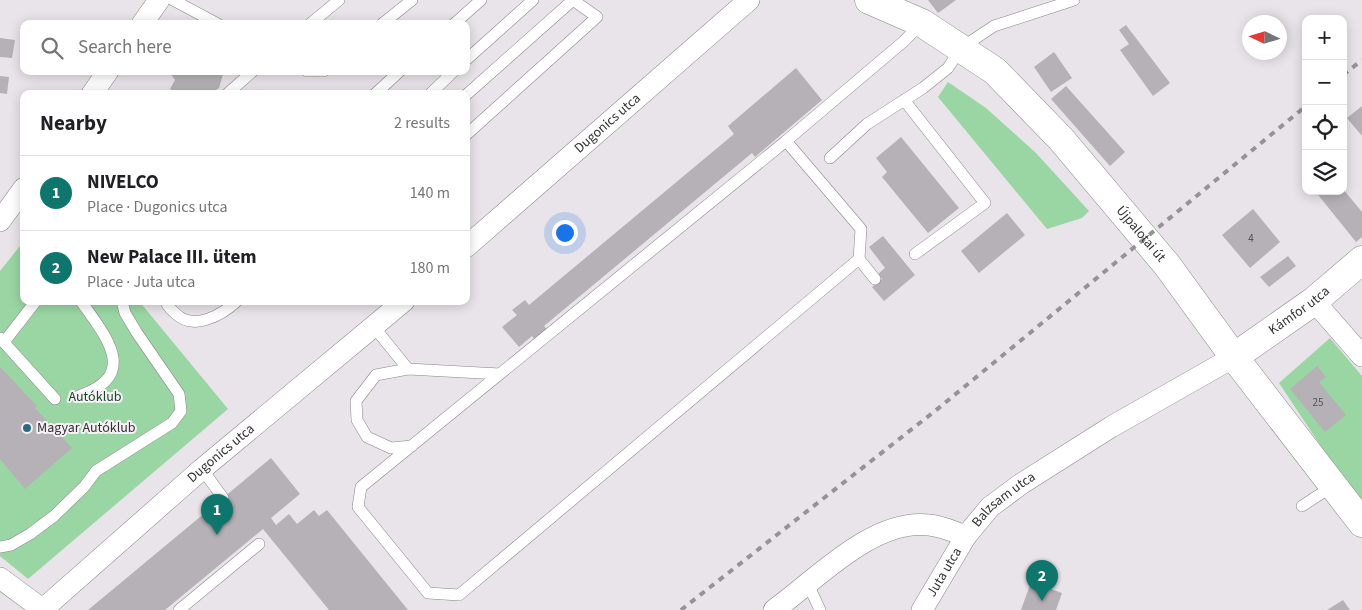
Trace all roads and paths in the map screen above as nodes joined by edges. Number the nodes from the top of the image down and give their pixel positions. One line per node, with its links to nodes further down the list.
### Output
1 (159, 0): 11 (street)
2 (173, 0): 12 (lane)
3 (339, 0): 13 (lane)
4 (412, 0): 14 (lane)
5 (481, 0): 15 (lane)
6 (532, 0): 18 (lane)
7 (573, 0): 27 (lane); 29 (lane)
8 (749, 0): 34 (street, Dugonics utca)
9 (869, 0): 16 (street, Újpalotai út)
10 (1074, 0): 17 (lane)
11 (145, 20)
12 (210, 20)
13 (315, 20)
14 (387, 20)
15 (458, 20)
16 (922, 23): 17 (street, Újpalotai út); 30 (lane)
17 (961, 48): 28 (lane); 49 (street, Újpalotai út)
18 (470, 56)
19 (105, 75): 23 (street)
20 (248, 75): 24 (lane)
21 (396, 75): 25 (lane)
22 (450, 75): 26 (lane)
23 (95, 90)
24 (231, 90)
25 (379, 90)
26 (434, 90)
27 (470, 91)
28 (904, 100): 31 (lane); 35 (lane)
29 (470, 131)
30 (786, 141): 36 (lane); 51 (lane)
31 (830, 158)
32 (20, 194): 33 (street)
33 (0, 221)
34 (470, 244)
35 (915, 254)
36 (859, 259): 38 (lane); 54 (lane)
37 (1362, 260): 39 (street, Kámfor utca)
38 (875, 280)
39 (1314, 301): 48 (street); 49 (street, Kámfor utca)
40 (33, 305): 47 (lane)
41 (84, 305): 52 (lane)
42 (123, 305): 62 (lane)
43 (170, 305): 44 (lane)
44 (233, 305)
45 (400, 305): 46 (street, Dugonics utca)
46 (374, 328): 50 (lane); 55 (street, Dugonics utca)
47 (2, 340): 53 (lane)
48 (1362, 356)
49 (1234, 357): 56 (street, Újpalotai út); 60 (street, Balzsam utca)
50 (408, 369): 51 (lane); 54 (lane)
51 (500, 374): 54 (lane)
52 (80, 396)
53 (55, 400)
54 (412, 446)
55 (202, 469): 57 (lane); 65 (street, Dugonics utca)
56 (1334, 486): 58 (lane); 59 (street, Újpalotai út)
57 (223, 498)
58 (1302, 506)
59 (1362, 523)
60 (966, 536): 64 (street, Balzsam utca); 69 (street, Juta utca)
61 (259, 544): 66 (lane)
62 (0, 547)
63 (0, 578): 65 (street)
64 (808, 584): 67 (street, Balzsam utca); 68 (lane)
65 (42, 610)
66 (179, 610)
67 (774, 610)
68 (820, 610)
69 (922, 610)

